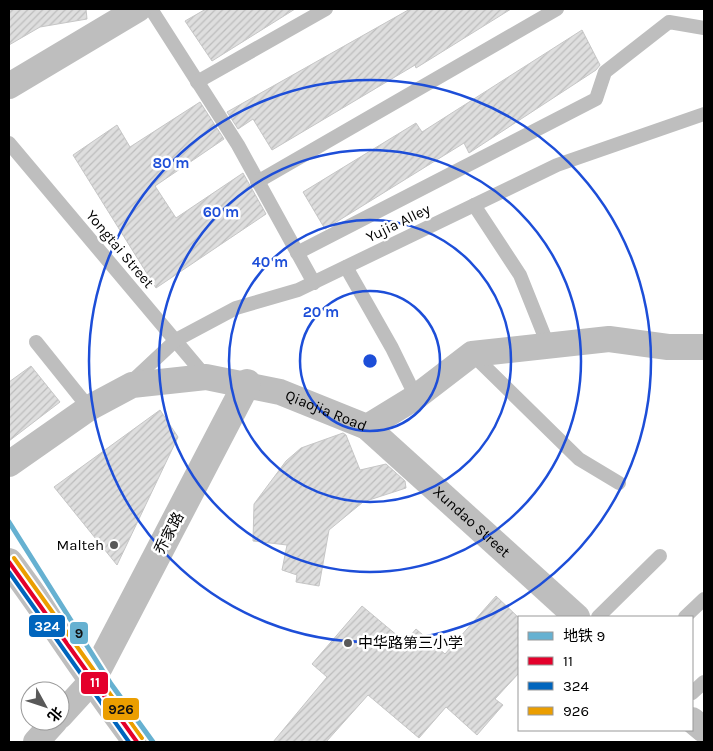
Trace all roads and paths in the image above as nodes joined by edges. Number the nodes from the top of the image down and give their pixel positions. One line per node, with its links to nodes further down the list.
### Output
1 (138, 9): 7 (street)
2 (151, 9): 6 (lane)
3 (326, 9): 6 (lane)
4 (557, 9): 10 (lane)
5 (704, 28): 12 (lane)
6 (197, 82): 10 (lane)
7 (9, 86)
8 (704, 114): 11 (lane, Yujia Alley)
9 (9, 143): 15 (lane, Yongtai Street)
10 (257, 182): 12 (lane)
11 (474, 205): 13 (lane, Yujia Alley); 17 (lane)
12 (297, 252): 14 (lane)
13 (346, 267): 14 (lane, Yujia Alley); 23 (lane)
14 (314, 282): 15 (lane, Yujia Alley)
15 (176, 340): 20 (lane, Yongtai Street); 22 (lane, Yujia Alley)
16 (36, 342): 24 (lane)
17 (548, 345): 18 (street); 19 (street)
18 (704, 347)
19 (472, 354): 23 (street, Qiaojia Road); 27 (lane)
20 (206, 376): 21 (street, Qiaojia Road); 22 (street, Qiaojia Road)
21 (247, 383): 25 (street, Qiaojia Road); 34 (street, 乔家路)
22 (124, 389): 24 (street, Qiaojia Road)
23 (416, 398): 25 (street, Qiaojia Road)
24 (89, 408): 26 (street, Qiaojia Road)
25 (367, 427): 31 (street, Xundao Street)
26 (9, 464)
27 (619, 484)
28 (660, 556): 32 (lane)
29 (9, 562): 34 (street)
30 (704, 599): 33 (lane)
31 (576, 616)
32 (599, 616)
33 (686, 616)
34 (91, 682): 37 (street); 42 (street)
35 (704, 682): 36 (lane)
36 (693, 692)
37 (70, 705)
38 (693, 721): 39 (street)
39 (704, 730)
40 (46, 731): 41 (street)
41 (36, 742)
42 (137, 742)

